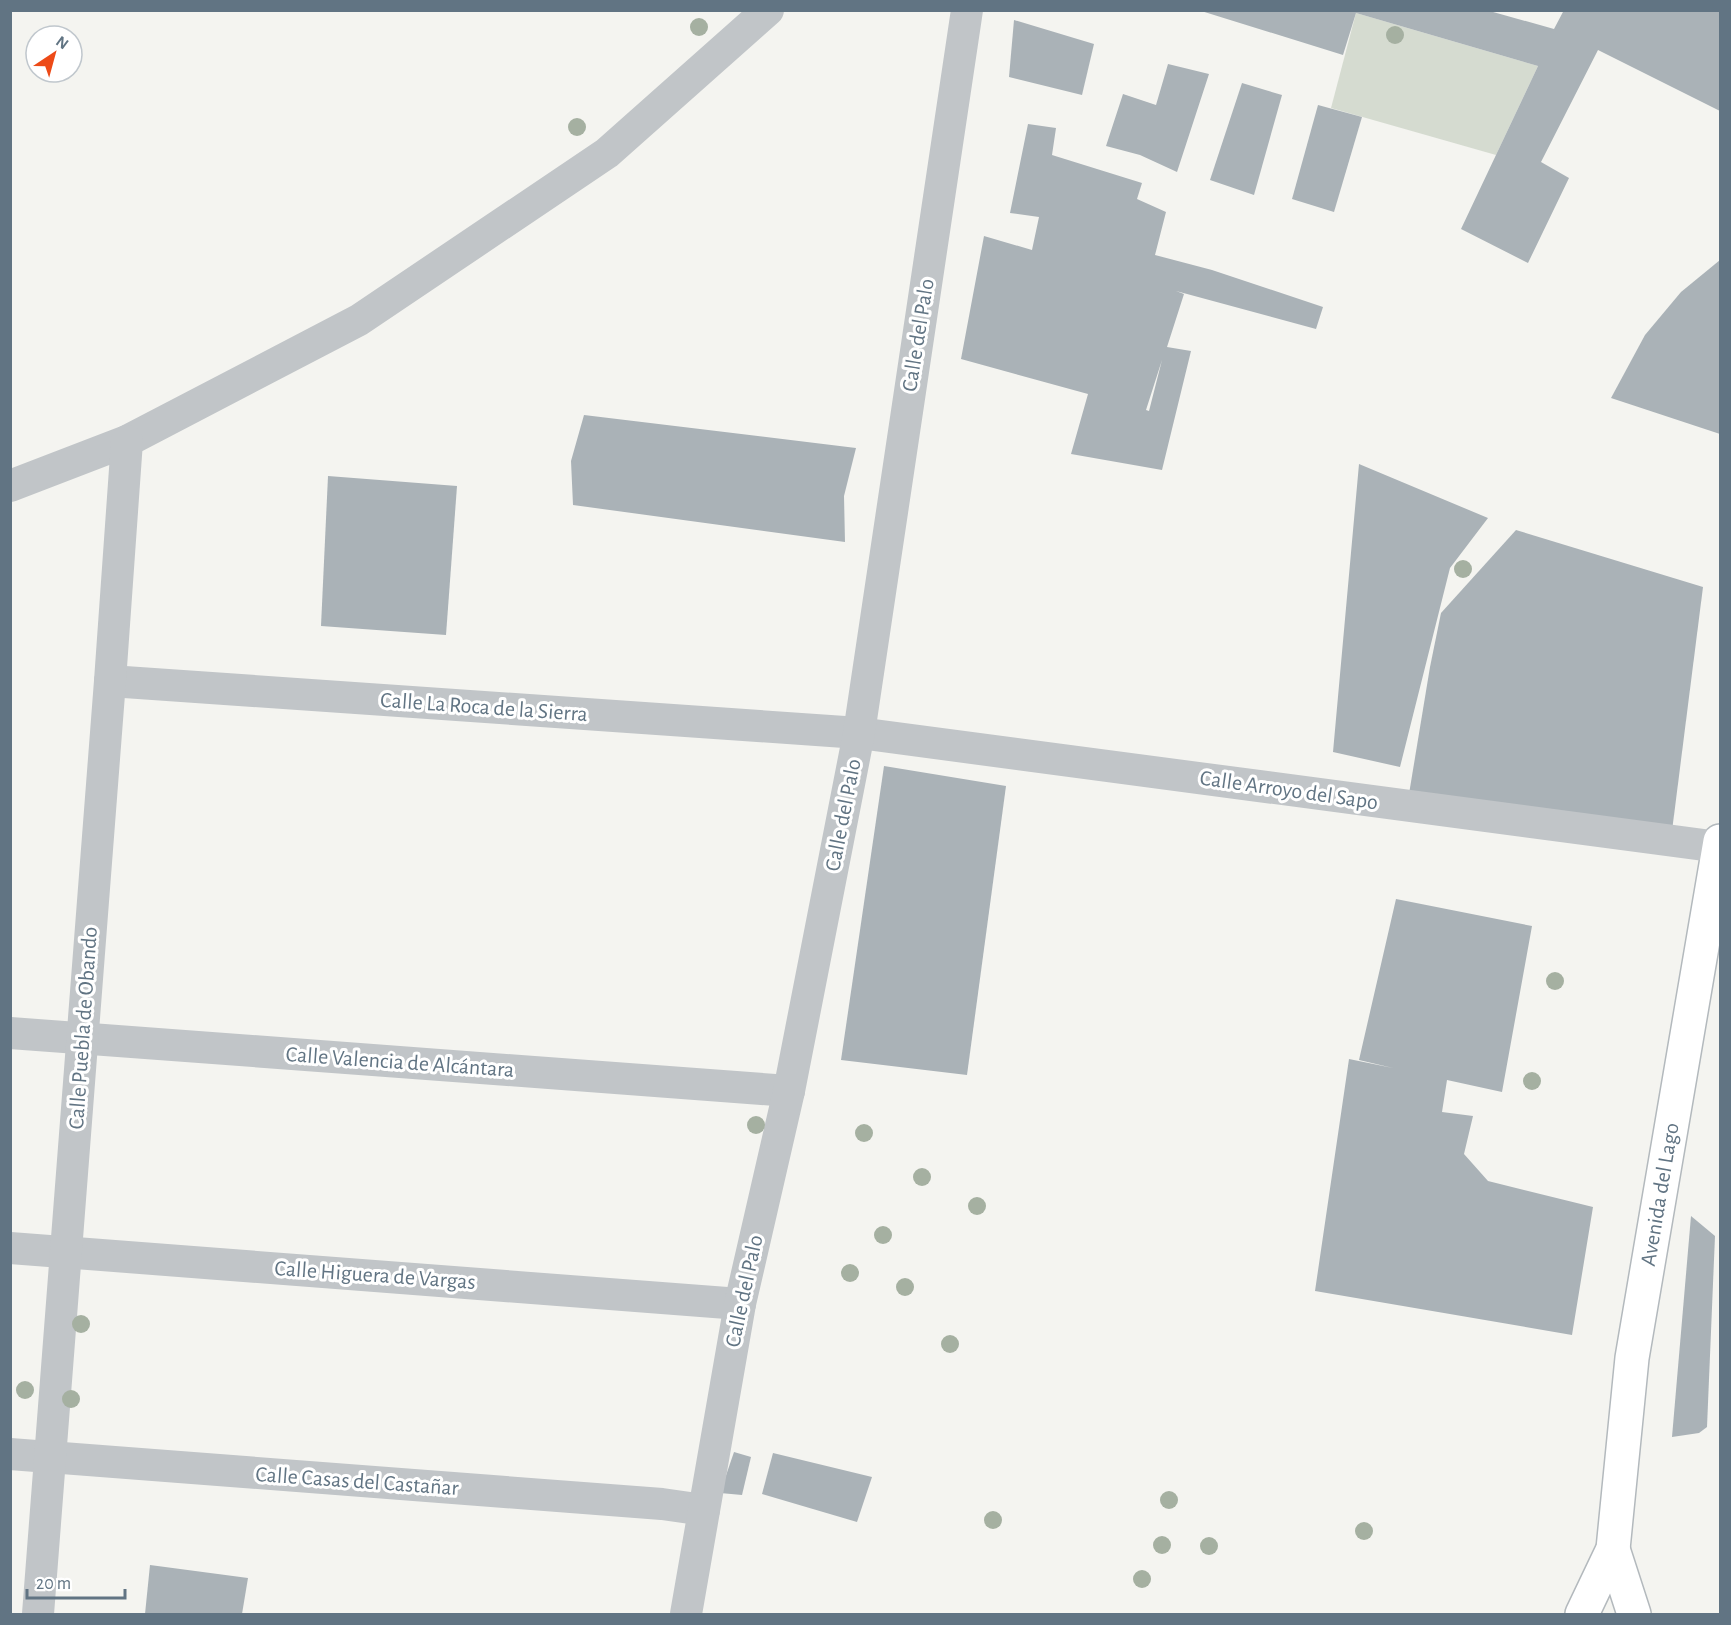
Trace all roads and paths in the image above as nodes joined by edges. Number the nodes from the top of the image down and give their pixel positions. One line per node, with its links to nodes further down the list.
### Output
1 (768, 10): 3 (street)
2 (967, 10): 6 (street, Calle del Palo)
3 (127, 441): 4 (street); 5 (street, Calle Puebla de Obando)
4 (10, 486)
5 (110, 681): 6 (street, Calle La Roca de la Sierra); 9 (street, Calle Puebla de Obando)
6 (859, 734): 7 (street, Calle Arroyo del Sapo); 10 (street, Calle del Palo)
7 (1720, 844): 17 (street, Avenida del Lago)
8 (10, 1033): 9 (street, Calle Valencia de Alcántara)
9 (82, 1038): 10 (street, Calle Valencia de Alcántara); 12 (street, Calle Puebla de Obando)
10 (789, 1091): 13 (street, Calle del Palo)
11 (10, 1248): 12 (street, Calle Higuera de Vargas)
12 (66, 1252): 13 (street, Calle Higuera de Vargas); 15 (street, Calle Puebla de Obando)
13 (740, 1304): 16 (street, Calle del Palo)
14 (10, 1454): 15 (street, Calle Casas del Castañar)
15 (50, 1457): 16 (street, Calle Casas del Castañar); 18 (street, Calle Puebla de Obando)
16 (704, 1510): 19 (street, Calle del Palo)
17 (1613, 1549): 20 (street, Avenida del Lago); 21 (street, Avenida del Lago)
18 (39, 1614)
19 (686, 1614)
20 (1582, 1614)
21 (1634, 1614)

